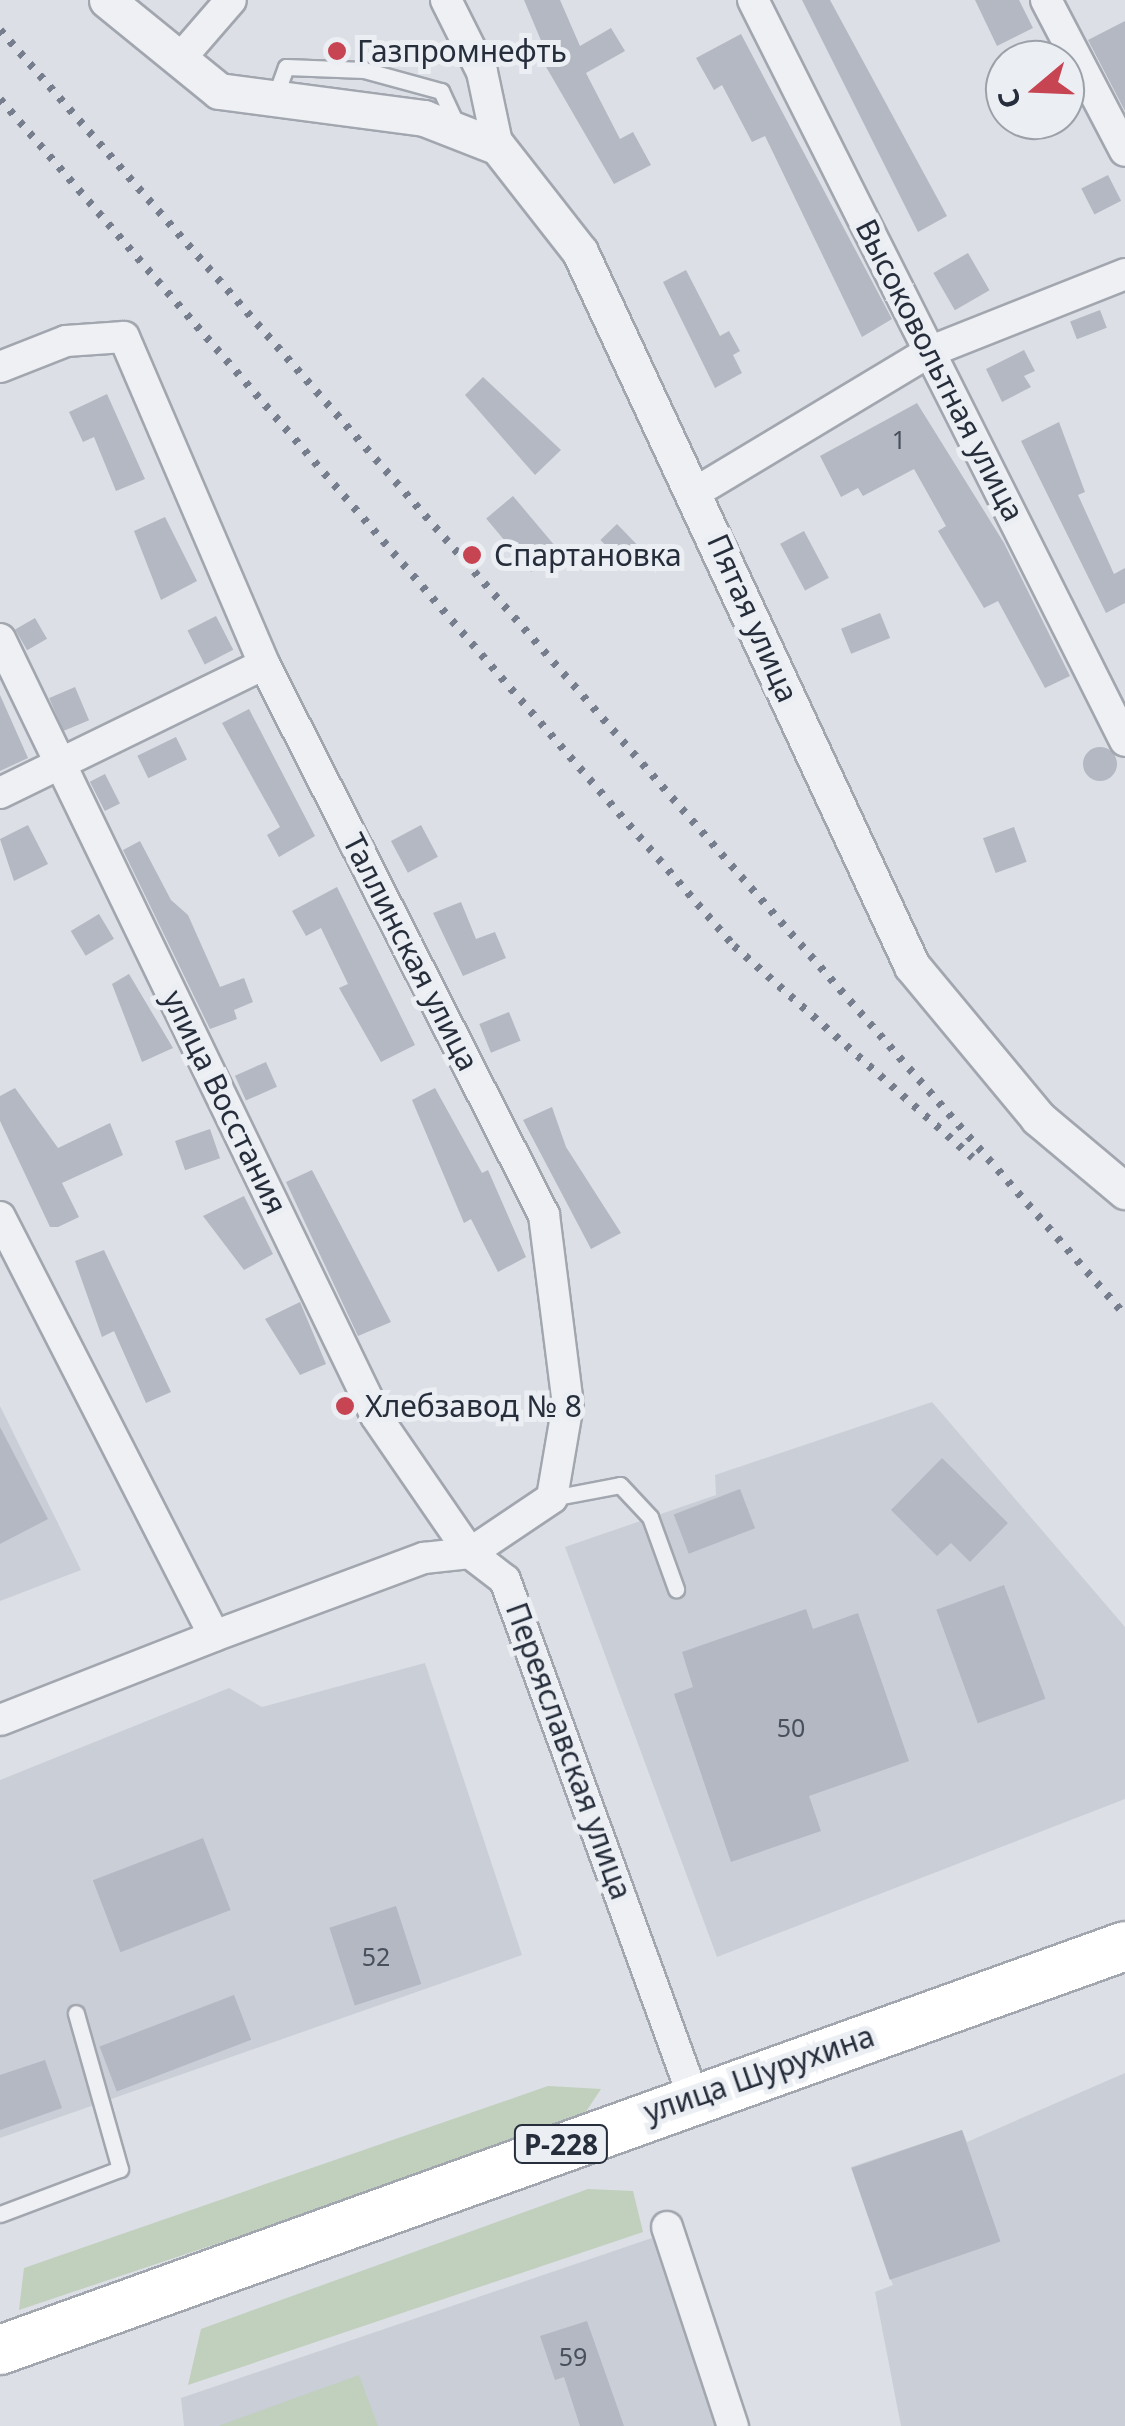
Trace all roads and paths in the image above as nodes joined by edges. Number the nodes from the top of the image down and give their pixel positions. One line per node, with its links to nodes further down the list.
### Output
1 (107, 0): 6 (street)
2 (231, 0): 6 (street)
3 (446, 0): 7 (street, Пятая улица)
4 (753, 0): 10 (street, Высоковольтная улица)
5 (1046, 0): 8 (street)
6 (180, 60): 7 (street)
7 (498, 147): 12 (street, Пятая улица)
8 (1125, 151)
9 (1125, 274): 10 (street)
10 (931, 350): 12 (street); 15 (street, Высоковольтная улица)
11 (0, 367): 14 (street, Таллинская улица)
12 (696, 492): 18 (street, Пятая улица)
13 (0, 639): 16 (street, улица Восстания)
14 (264, 664): 16 (street); 20 (street, Таллинская улица)
15 (1125, 742)
16 (63, 768): 17 (street); 21 (street, улица Восстания)
17 (0, 793)
18 (1125, 1191)
19 (0, 1218): 23 (street)
20 (552, 1498): 21 (street); 22 (lane)
21 (470, 1553): 23 (street); 27 (street, Переяславская улица)
22 (676, 1589)
23 (214, 1636): 24 (street)
24 (0, 1720)
25 (1125, 1946): 27 (highway, улица Шурухина / Р-228)
26 (76, 2014): 28 (lane)
27 (693, 2096): 30 (highway, улица Шурухина / Р-228)
28 (0, 2214)
29 (667, 2227): 31 (street)
30 (0, 2350)
31 (733, 2426)

